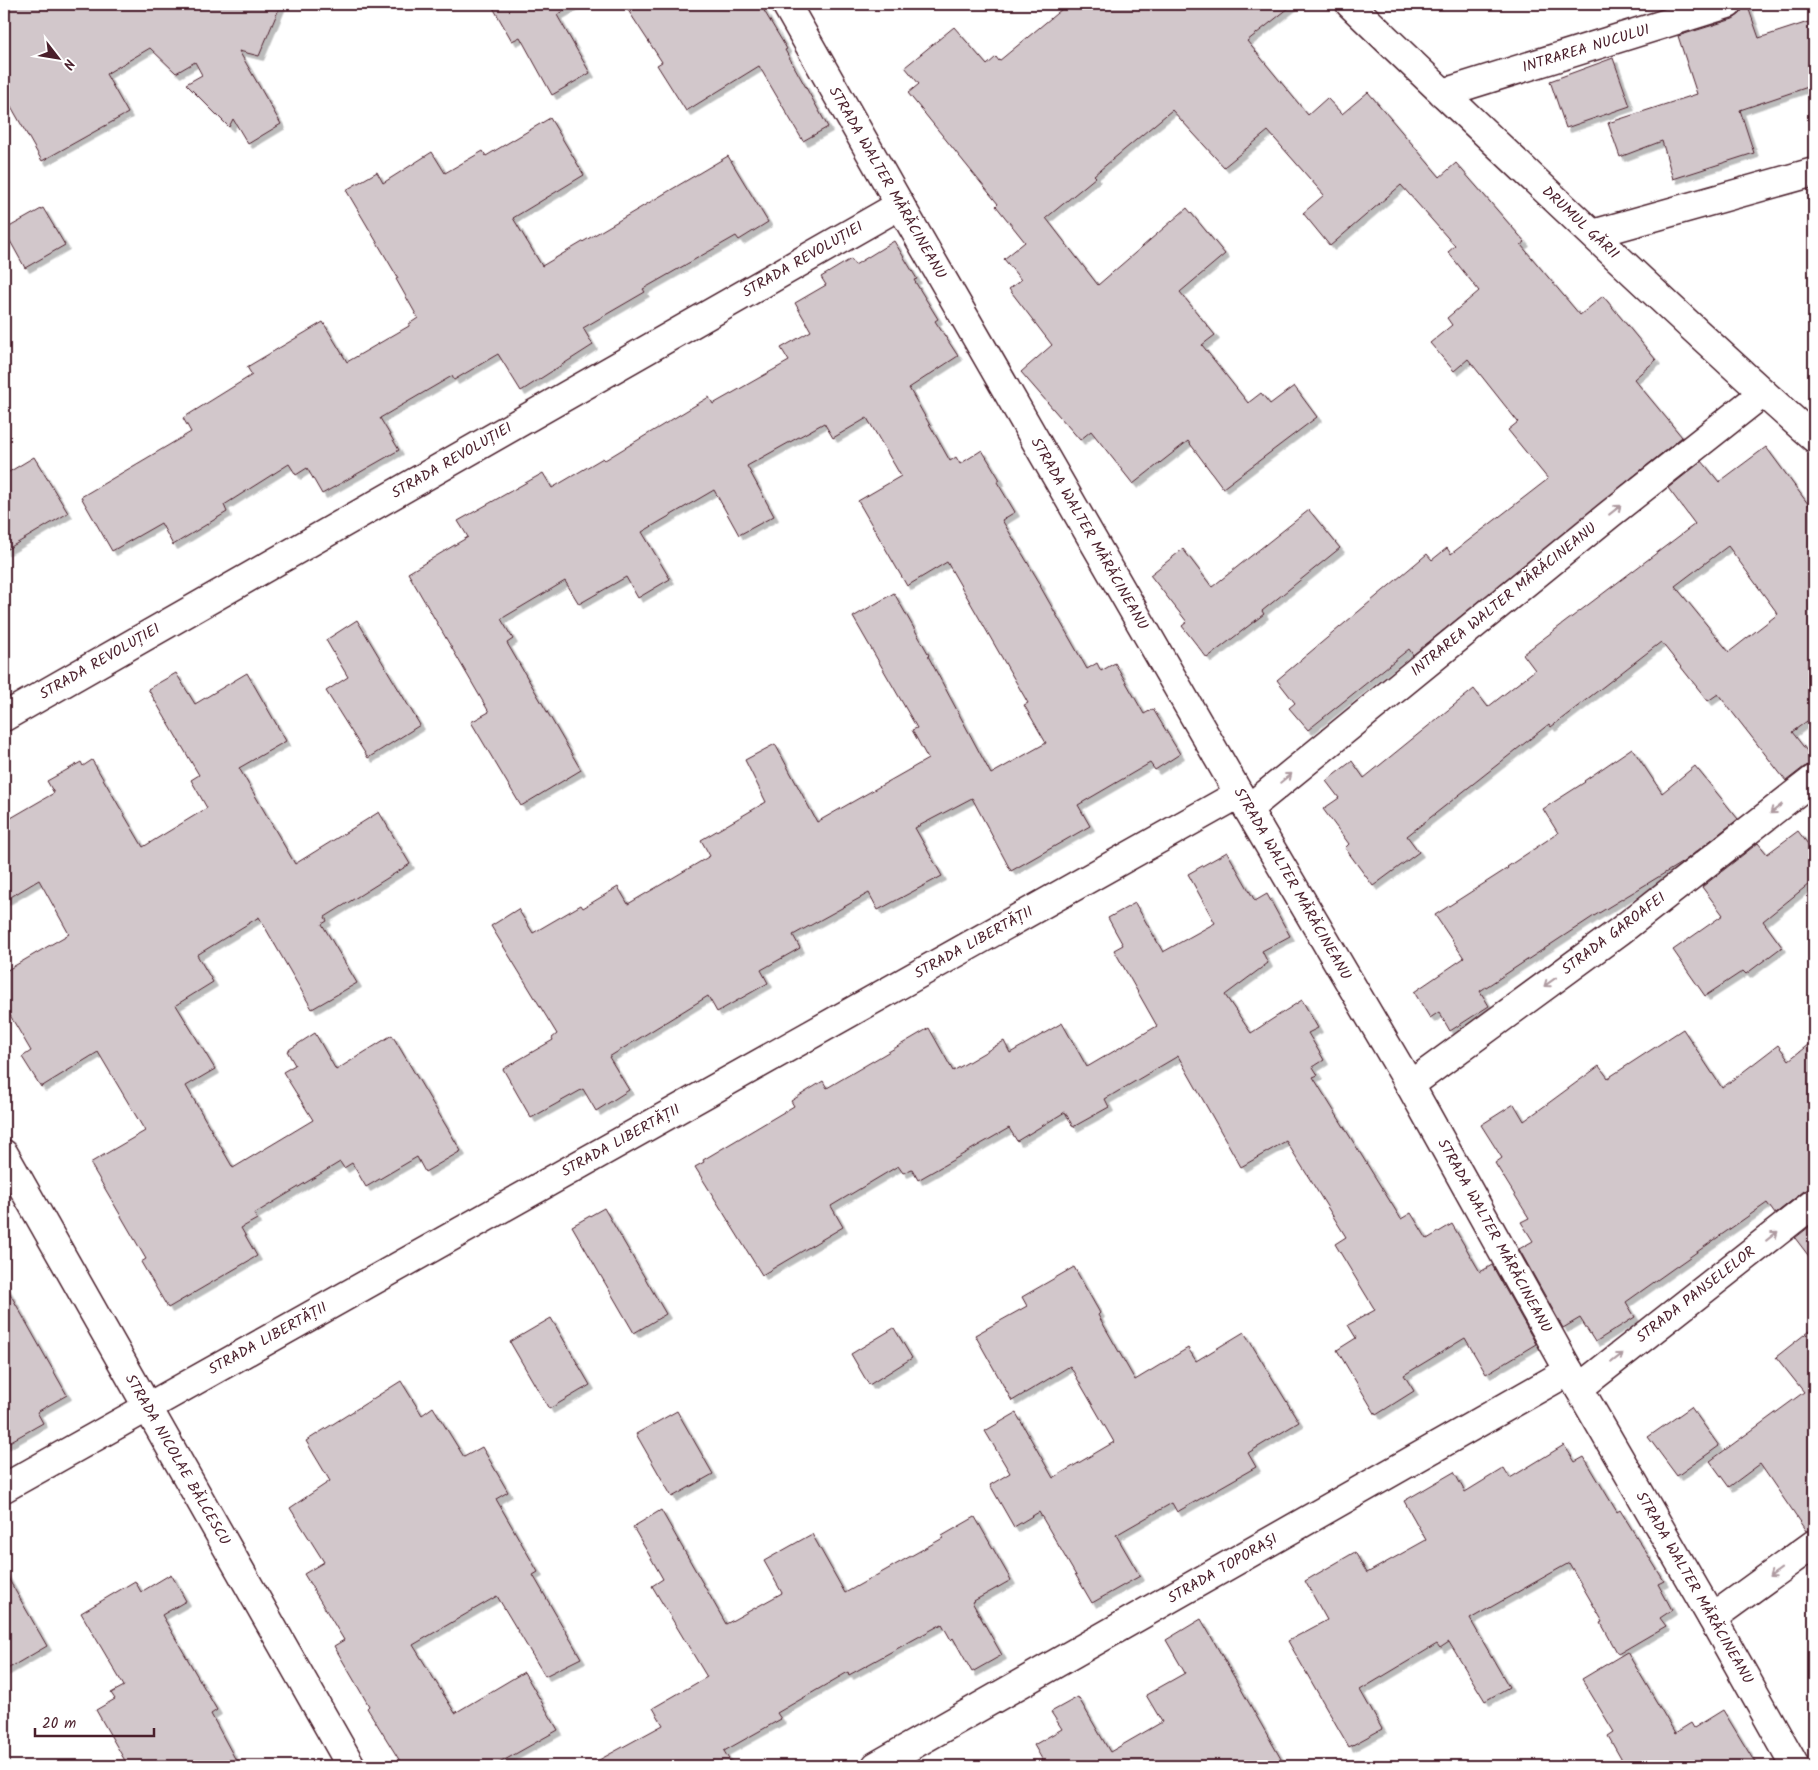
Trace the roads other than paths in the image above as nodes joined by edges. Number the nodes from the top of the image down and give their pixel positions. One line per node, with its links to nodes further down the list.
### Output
1 (786, 4): 6 (street, STRADA WALTER MĂRĂCINEANU)
2 (1350, 4): 4 (street, DRUMUL GĂRII)
3 (1728, 4): 4 (street, INTRAREA NUCULUI)
4 (1443, 93): 7 (street, DRUMUL GĂRII)
5 (1814, 172): 7 (street)
6 (900, 205): 10 (street, STRADA REVOLUȚIEI); 12 (street, STRADA WALTER MĂRĂCINEANU)
7 (1593, 234): 8 (street, DRUMUL GĂRII)
8 (1763, 393): 9 (street, DRUMUL GĂRII); 12 (street, INTRAREA WALTER MĂRĂCINEANU, one-way to 8)
9 (1814, 438)
10 (4, 716)
11 (1814, 778): 13 (street, STRADA GAROAFEI, one-way to 13)
12 (1243, 802): 13 (street, STRADA WALTER MĂRĂCINEANU); 17 (street, STRADA LIBERTĂȚII)
13 (1410, 1085): 16 (street, STRADA WALTER MĂRĂCINEANU)
14 (4, 1154): 17 (street, STRADA NICOLAE BĂLCESCU)
15 (1814, 1203): 16 (street, STRADA PANSELELOR, one-way to 15)
16 (1574, 1380): 20 (street, STRADA WALTER MĂRĂCINEANU); 22 (street, STRADA TOPORAȘI)
17 (147, 1407): 18 (street, STRADA LIBERTĂȚII); 21 (street, STRADA NICOLAE BĂLCESCU)
18 (4, 1488)
19 (1814, 1544): 20 (street, one-way to 20)
20 (1712, 1618): 23 (street, STRADA WALTER MĂRĂCINEANU)
21 (350, 1766)
22 (876, 1766)
23 (1795, 1766)

